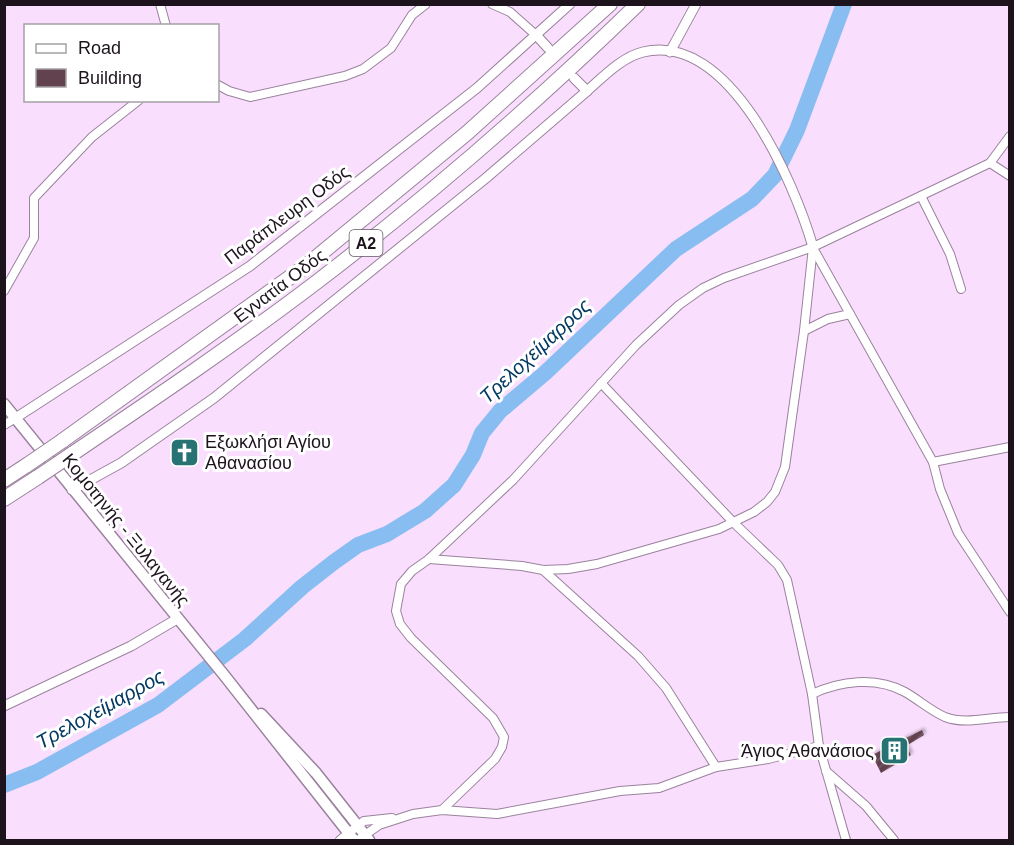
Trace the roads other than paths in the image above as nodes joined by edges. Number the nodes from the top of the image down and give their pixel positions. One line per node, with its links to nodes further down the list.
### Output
1 (160, 4): 8 (street)
2 (426, 4): 13 (street)
3 (492, 4): 9 (street)
4 (570, 4): 9 (street, Παράπλευρη Οδός)
5 (610, 4): 31 (highway, Εγνατία Οδός / Α2, bridge)
6 (638, 4): 33 (highway, Εγνατία Οδός / Α2, bridge)
7 (696, 4): 11 (street)
8 (165, 24)
9 (537, 36): 10 (street); 27 (street, Παράπλευρη Οδός)
10 (548, 48)
11 (670, 52): 14 (street); 20 (street)
12 (574, 78): 14 (street)
13 (219, 86)
14 (587, 91): 32 (street)
15 (136, 102): 22 (street)
16 (1010, 136): 17 (street)
17 (990, 163): 18 (street); 19 (street)
18 (1010, 176)
19 (921, 196): 20 (street); 21 (street)
20 (813, 247): 23 (street); 24 (street); 25 (street)
21 (961, 289)
22 (4, 291)
23 (850, 314): 24 (street); 30 (street)
24 (804, 331): 34 (street)
25 (601, 383): 34 (street); 35 (street)
26 (4, 404): 27 (main road, Κομοτηνής - Ξυλαγανής)
27 (15, 419): 28 (street, Παράπλευρη Οδός); 32 (main road, Κομοτηνής - Ξυλαγανής)
28 (4, 425)
29 (1010, 447): 30 (street)
30 (933, 462): 37 (street)
31 (4, 480)
32 (72, 490): 38 (main road, Κομοτηνής - Ξυλαγανής)
33 (4, 499)
34 (734, 523): 36 (street); 40 (street)
35 (429, 559): 36 (street); 46 (street)
36 (543, 570): 44 (street)
37 (1010, 612)
38 (177, 619): 39 (main road, Κομοτηνής - Ξυλαγανής); 41 (street)
39 (224, 675): 48 (main road, Κομοτηνής - Ξυλαγανής); 49 (main road, Κομοτηνής - Ξυλαγανής)
40 (812, 694): 42 (street); 43 (street)
41 (4, 706)
42 (1010, 717)
43 (819, 746): 44 (street); 45 (street)
44 (717, 767): 46 (street)
45 (826, 771): 50 (street); 51 (street)
46 (442, 810): 47 (street)
47 (399, 818): 48 (street); 49 (street)
48 (357, 825): 49 (main road, Κομοτηνής - Ξυλαγανής)
49 (356, 838)
50 (846, 840)
51 (894, 840)

